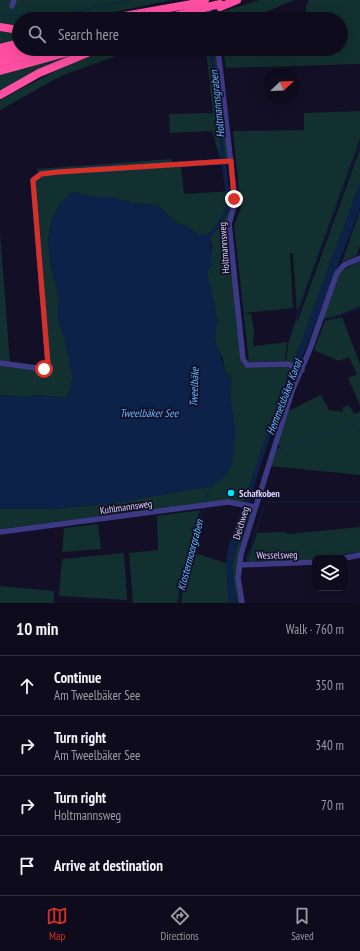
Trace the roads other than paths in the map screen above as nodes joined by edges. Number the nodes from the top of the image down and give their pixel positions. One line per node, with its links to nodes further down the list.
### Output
1 (14, 0): 7 (street)
2 (232, 0): 6 (highway)
3 (237, 0): 6 (highway)
4 (192, 4): 5 (highway, bridge); 8 (highway); 9 (highway)
5 (205, 5): 6 (highway, bridge); 10 (highway); 11 (highway)
6 (220, 5)
7 (12, 6)
8 (148, 12)
9 (163, 12)
10 (184, 12)
11 (194, 12)
12 (0, 27): 13 (highway)
13 (12, 29)
14 (12, 45): 15 (highway)
15 (0, 48)
16 (12, 52): 17 (highway)
17 (0, 55)
18 (24, 56): 22 (highway)
19 (55, 56): 23 (highway)
20 (80, 56): 24 (highway)
21 (219, 56): 25 (street, Holtmannsweg)
22 (0, 62)
23 (0, 71)
24 (0, 95)
25 (231, 161): 27 (street); 28 (street, Holtmannsweg)
26 (360, 258): 28 (street, Deichweg)
27 (0, 363)
28 (302, 370): 29 (street, Deichweg)
29 (254, 506): 30 (street, Kuhlmannsweg); 34 (street, Deichweg)
30 (0, 532)
31 (360, 555): 32 (street)
32 (348, 557)
33 (312, 562): 34 (street, Wesselsweg)
34 (239, 565): 35 (street, Deichweg)
35 (242, 603)

